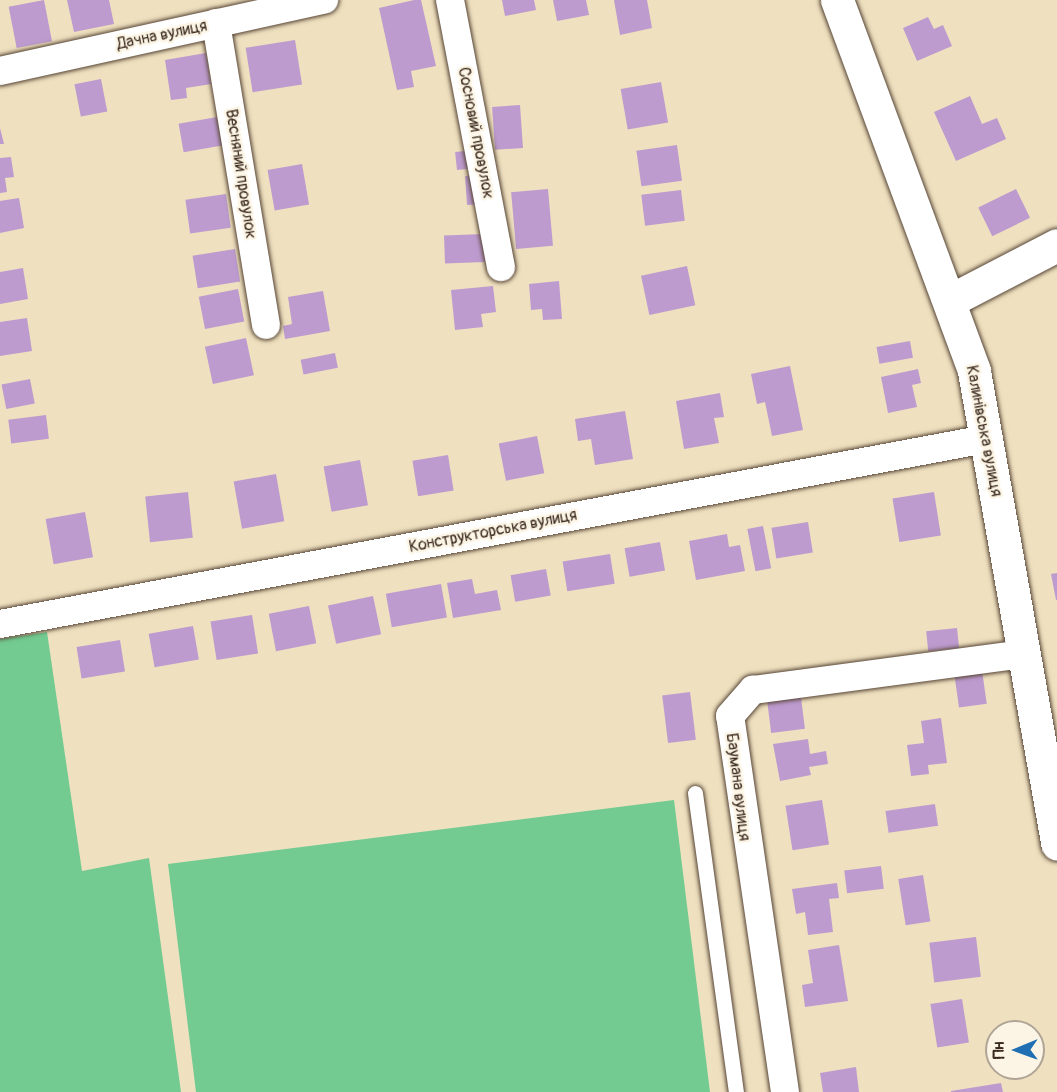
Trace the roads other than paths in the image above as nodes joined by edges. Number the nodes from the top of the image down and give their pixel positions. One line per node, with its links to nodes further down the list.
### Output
1 (324, 0): 4 (street, Дачна вулиця)
2 (450, 0): 7 (street, Сосновий провулок)
3 (837, 0): 8 (street, Калинівська вулиця)
4 (216, 23): 5 (street, Дачна вулиця); 9 (street, Весняний провулок)
5 (0, 71)
6 (1057, 245): 8 (street)
7 (501, 267)
8 (951, 300): 10 (street, Калинівська вулиця)
9 (266, 325)
10 (986, 439): 11 (street, Конструкторська вулиця); 12 (street, Калинівська вулиця)
11 (0, 621)
12 (1024, 654): 13 (street, Калинівська вулиця); 17 (street, Баумана вулиця)
13 (1049, 756): 15 (street, Калинівська вулиця)
14 (695, 793): 16 (lane)
15 (1057, 844)
16 (736, 1092)
17 (785, 1092)

